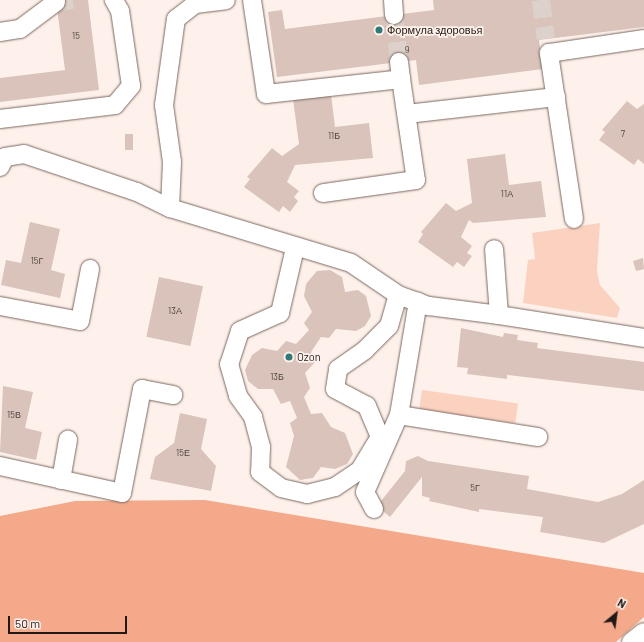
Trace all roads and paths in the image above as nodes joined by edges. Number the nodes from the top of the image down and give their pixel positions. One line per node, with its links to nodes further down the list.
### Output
1 (114, 0): 9 (street)
2 (226, 0): 12 (street)
3 (252, 0): 8 (street)
4 (56, 2): 5 (street)
5 (0, 32)
6 (644, 39): 7 (street)
7 (556, 97): 8 (street); 13 (street)
8 (407, 114): 11 (street)
9 (0, 118)
10 (0, 167): 12 (street)
11 (323, 193)
12 (170, 208): 14 (street)
13 (574, 219)
14 (295, 248): 17 (street); 17 (street)
15 (494, 249): 20 (street)
16 (90, 269): 19 (street)
17 (398, 295): 18 (street)
18 (418, 302): 20 (street); 23 (street)
19 (0, 306)
20 (499, 316): 21 (street)
21 (644, 338)
22 (173, 395): 27 (street)
23 (399, 415): 24 (street); 28 (street)
24 (538, 437)
25 (68, 440): 27 (street)
26 (0, 466): 27 (street)
27 (61, 480)
28 (374, 509)
29 (644, 632): 30 (street)
30 (631, 642)

